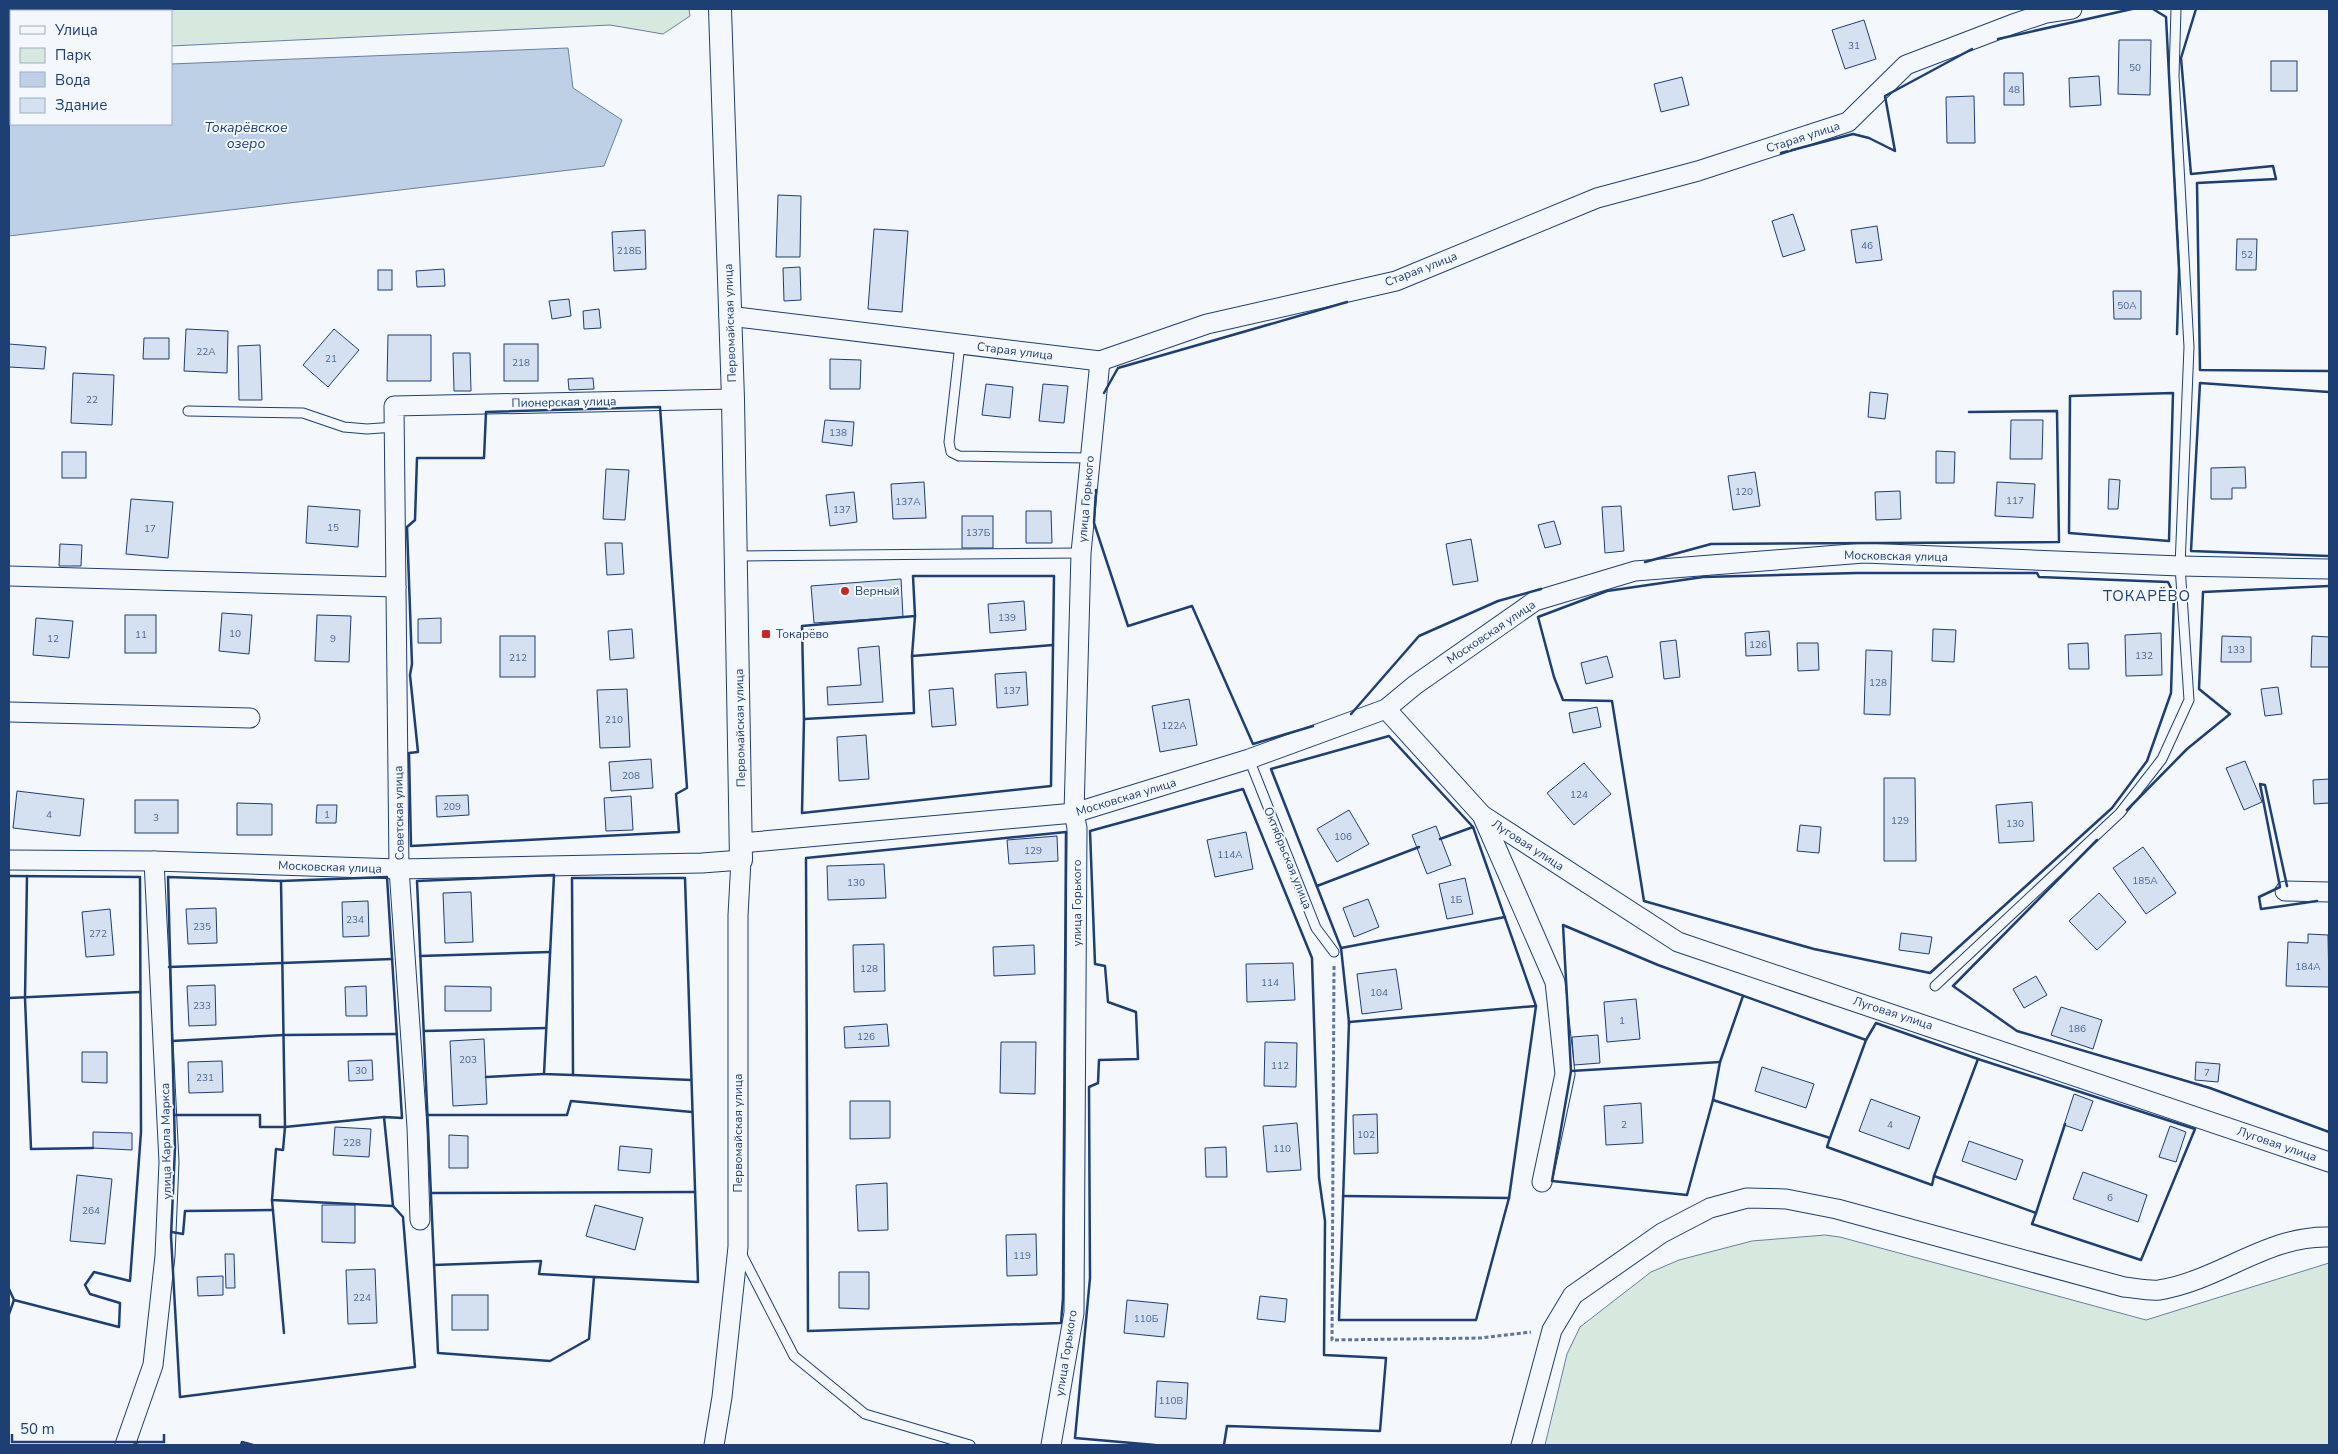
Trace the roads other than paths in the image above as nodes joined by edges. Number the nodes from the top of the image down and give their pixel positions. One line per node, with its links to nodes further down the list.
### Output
1 (720, 9): 4 (street, Первомайская улица)
2 (2072, 9): 6 (street, Старая улица)
3 (2176, 9): 14 (lane)
4 (728, 316): 5 (street, Старая улица); 7 (street, Первомайская улица)
5 (960, 344): 6 (street, Старая улица); 11 (lane)
6 (1100, 361): 11 (street, улица Горького)
7 (733, 399): 8 (street, Пионерская улица); 13 (street, Первомайская улица)
8 (394, 406): 10 (street, Советская улица)
9 (188, 411): 10 (lane)
10 (395, 426): 17 (street, Советская улица)
11 (1089, 458): 12 (street, улица Горького)
12 (1081, 553): 13 (lane); 22 (street, улица Горького)
13 (736, 556): 24 (street, Первомайская улица)
14 (2180, 566): 15 (street, Московская улица); 18 (street, Московская улица); 31 (lane)
15 (2329, 569)
16 (9, 576): 17 (street)
17 (396, 587): 27 (street, Советская улица)
18 (1386, 709): 21 (street, Московская улица); 23 (street)
19 (9, 712): 20 (street)
20 (250, 718)
21 (1249, 759): 22 (street, Московская улица); 30 (lane, Октябрьская улица)
22 (1074, 813): 24 (street, Московская улица); 40 (street, улица Горького)
23 (1482, 815): 32 (street, Луговая улица); 33 (street)
24 (741, 852): 27 (street, Московская улица); 36 (street, Первомайская улица)
25 (9, 860): 26 (street, Московская улица)
26 (154, 861): 27 (street, Московская улица); 37 (street, улица Карла Маркса)
27 (399, 869): 34 (street, Советская улица)
28 (2285, 891): 29 (street)
29 (2329, 892)
30 (1334, 952)
31 (1935, 986)
32 (2329, 1162)
33 (1542, 1182)
34 (420, 1220)
35 (2329, 1238): 41 (street)
36 (738, 1247): 38 (street, Первомайская улица); 39 (lane)
37 (125, 1445)
38 (714, 1445)
39 (970, 1445)
40 (1051, 1445)
41 (1521, 1445)

